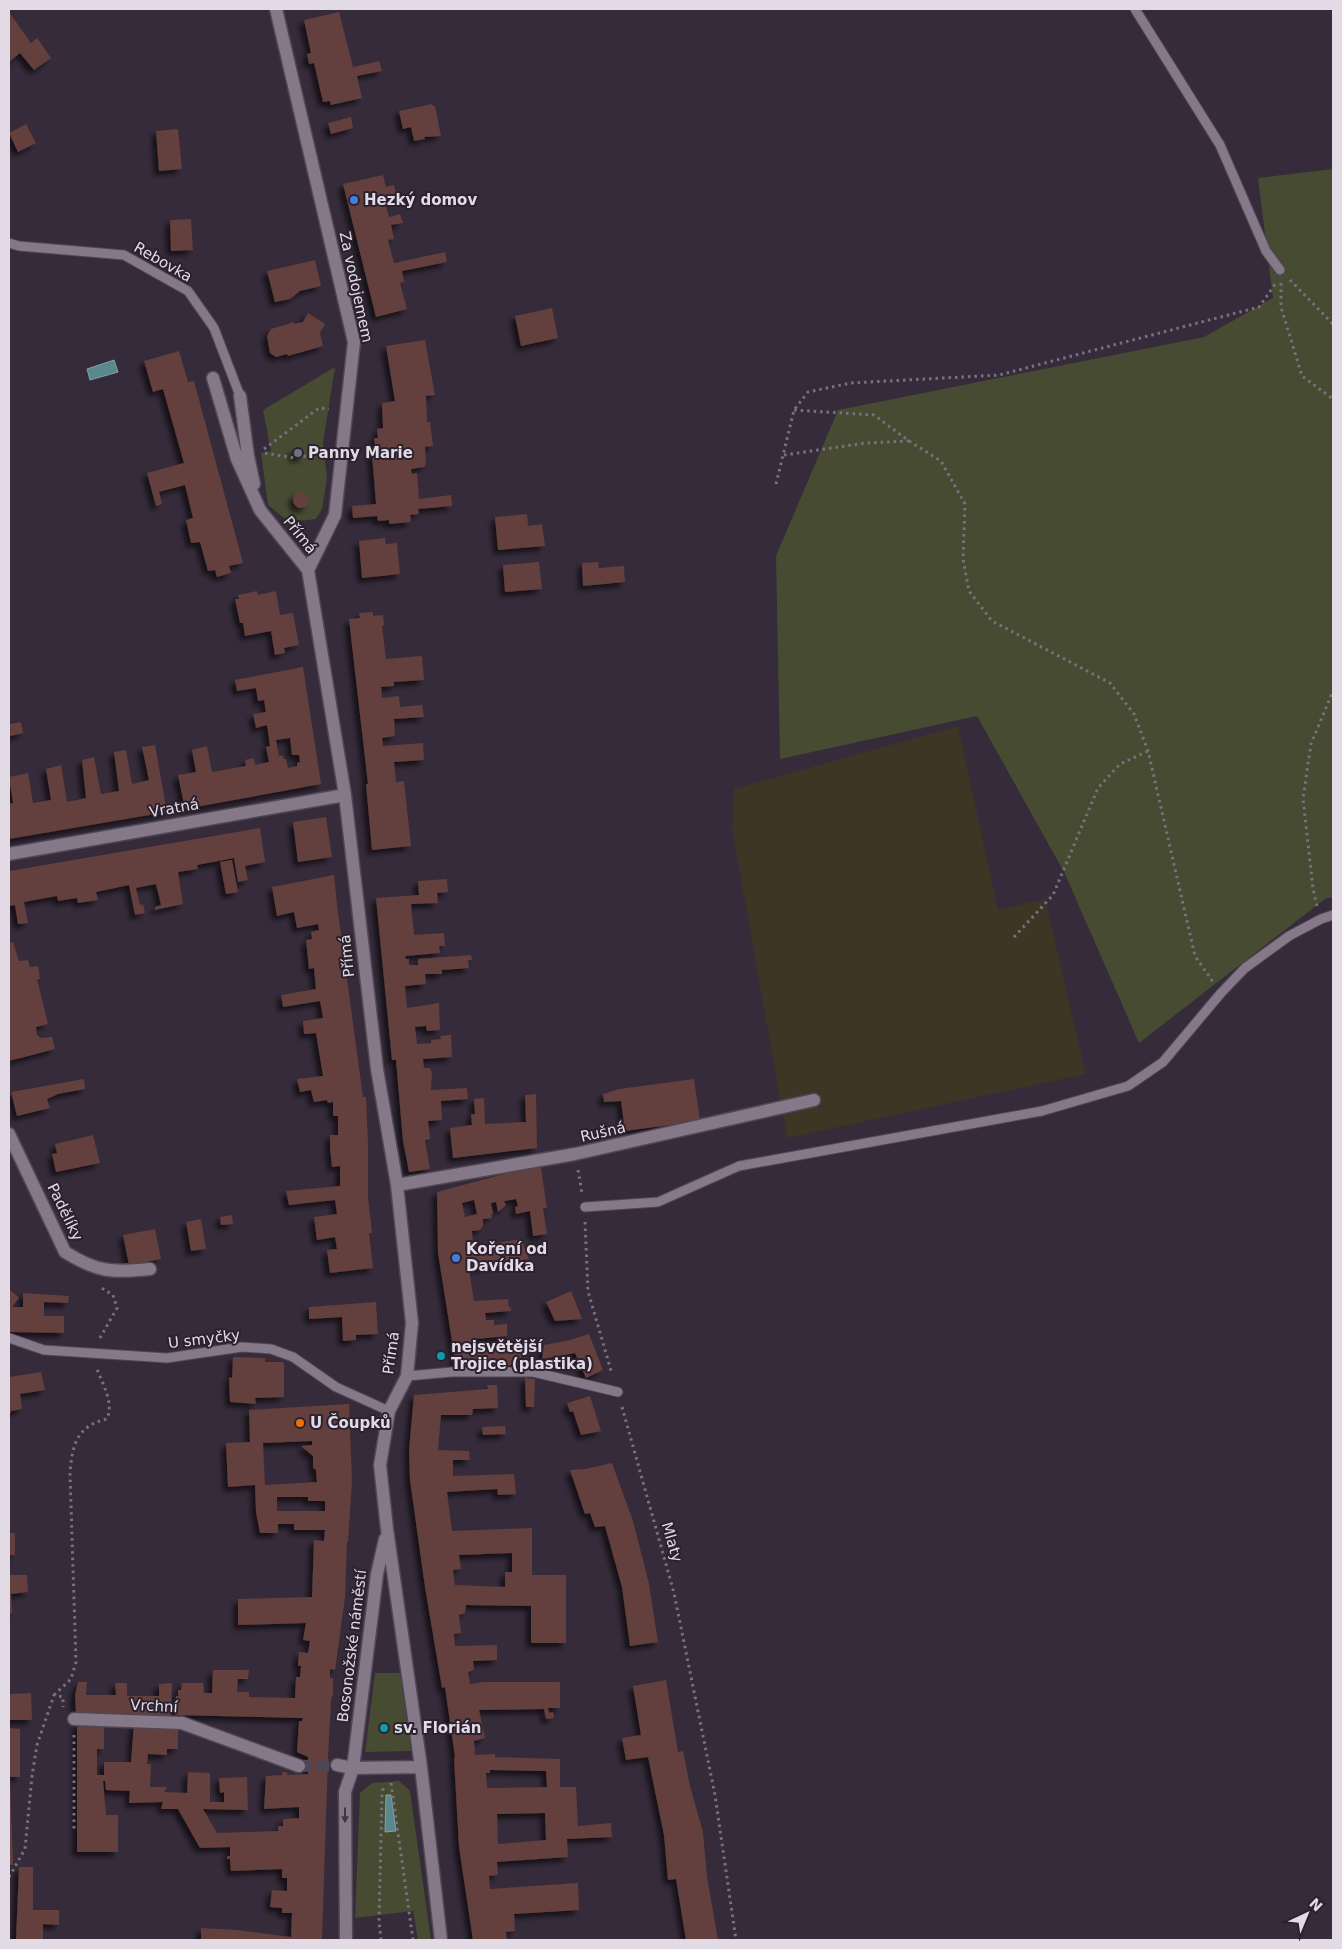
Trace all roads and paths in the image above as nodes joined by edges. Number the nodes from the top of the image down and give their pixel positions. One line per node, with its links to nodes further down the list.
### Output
1 (276, 9): 10 (street, Za vodojemem)
2 (1135, 9): 4 (lane)
3 (9, 243): 7 (lane, Rebovka)
4 (1280, 270): 5 (path); 8 (path); 9 (path)
5 (1333, 324)
6 (213, 378): 15 (street, Přímá)
7 (240, 396): 15 (street, Přímá)
8 (1333, 399)
9 (794, 410): 11 (path); 13 (path)
10 (347, 411): 12 (street, Za vodojemem); 12 (path)
11 (909, 441): 13 (path); 18 (path)
12 (342, 450): 16 (street, Za vodojemem)
13 (784, 455): 14 (path)
14 (776, 484)
15 (260, 510): 16 (street, Přímá)
16 (308, 570): 19 (street, Přímá)
17 (1333, 691): 22 (path)
18 (1148, 751): 23 (path); 24 (path)
19 (345, 795): 20 (street, Vratná); 28 (street, Přímá)
20 (9, 854)
21 (1333, 915): 22 (lane)
22 (1320, 919): 24 (lane)
23 (1014, 937)
24 (1221, 993): 29 (lane)
25 (814, 1100): 27 (street, Rušná)
26 (9, 1134): 30 (street, Padělíky)
27 (575, 1154): 28 (street, Rušná); 29 (path, Mlaty)
28 (397, 1184): 34 (street, Přímá)
29 (585, 1207): 35 (path, Mlaty)
30 (150, 1268)
31 (96, 1285): 33 (path)
32 (9, 1338): 33 (lane, U smyčky)
33 (92, 1353): 36 (lane, U smyčky); 38 (path)
34 (407, 1376): 35 (lane); 36 (street, Přímá)
35 (618, 1392): 51 (path, Mlaty)
36 (389, 1411): 37 (street, Bosonožské náměstí)
37 (387, 1529): 42 (street, Bosonožské náměstí); 43 (street, Bosonožské náměstí)
38 (54, 1695): 39 (path); 46 (path)
39 (74, 1719): 41 (street, Vrchní); 45 (path)
40 (337, 1765): 43 (street)
41 (299, 1766)
42 (422, 1767): 44 (street); 50 (street, Bosonožské náměstí)
43 (353, 1768): 44 (street); 47 (street, Bosonožské náměstí, one-way to 47)
44 (388, 1768): 48 (path); 49 (path)
45 (74, 1832)
46 (9, 1877)
47 (346, 1940)
48 (381, 1940)
49 (413, 1940)
50 (441, 1940)
51 (736, 1940)

